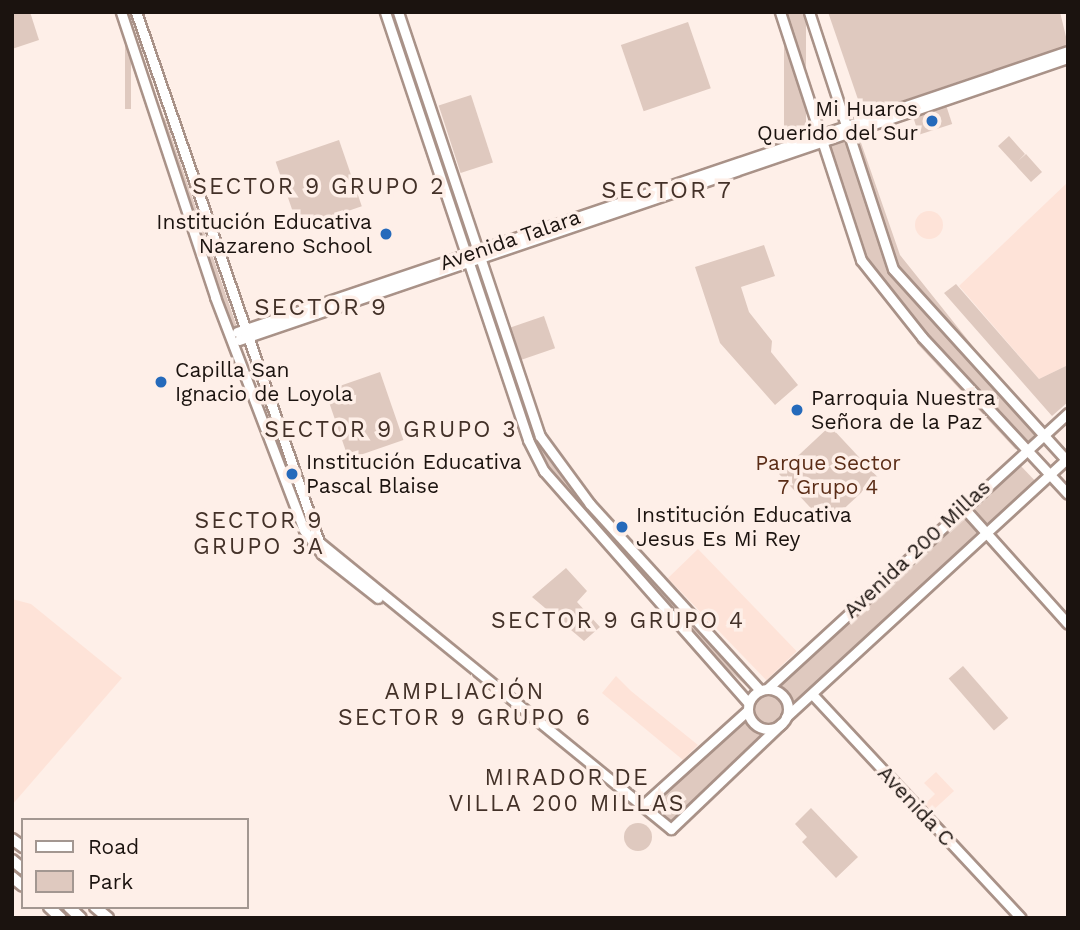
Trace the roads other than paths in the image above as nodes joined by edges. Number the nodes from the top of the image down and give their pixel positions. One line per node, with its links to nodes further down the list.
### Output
1 (121, 12): 14 (street)
2 (136, 12): 13 (street)
3 (386, 12): 12 (street)
4 (398, 12): 11 (street)
5 (780, 12): 10 (street)
6 (810, 12): 9 (street)
7 (1068, 51): 9 (street, Avenida Talara)
8 (1068, 58): 9 (street, Avenida Talara)
9 (848, 129): 10 (street, Avenida Talara); 16 (street)
10 (822, 137): 11 (street, Avenida Talara); 17 (street)
11 (480, 254): 12 (street, Avenida Talara); 24 (street)
12 (467, 258): 13 (street, Avenida Talara); 26 (street)
13 (243, 335): 14 (street, Avenida Talara); 28 (street)
14 (232, 338): 28 (street)
15 (1068, 412): 16 (street, Avenida 200 Millas)
16 (1043, 435): 17 (street, Avenida 200 Millas); 18 (street)
17 (1026, 449): 19 (street); 21 (street, Avenida 200 Millas)
18 (1067, 460): 19 (street, Avenida 200 Millas)
19 (1050, 474): 20 (street); 22 (street, Avenida 200 Millas)
20 (1068, 494)
21 (963, 507): 22 (street); 24 (street, Avenida 200 Millas)
22 (986, 533): 23 (street); 25 (street, Avenida 200 Millas)
23 (1068, 624)
24 (764, 689): 26 (street); 27 (street)
25 (812, 694): 27 (street, Avenida 200 Millas); 29 (street, Avenida C)
26 (748, 707): 27 (street); 28 (street)
27 (783, 720): 28 (street, Avenida 200 Millas)
28 (643, 805)
29 (1021, 918)

